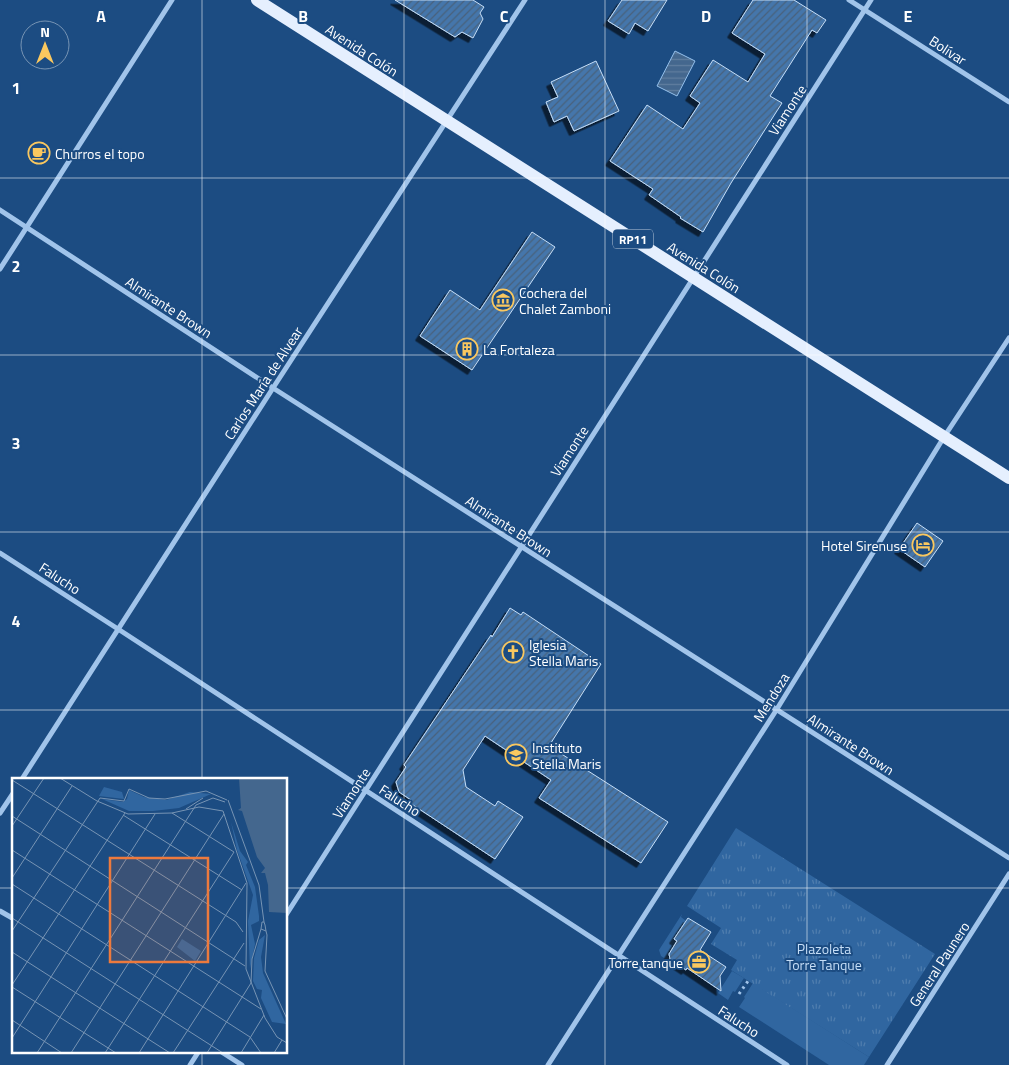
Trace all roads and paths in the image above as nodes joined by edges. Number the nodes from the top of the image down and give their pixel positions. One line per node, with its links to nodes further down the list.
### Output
1 (172, 0): 10 (street)
2 (257, 0): 8 (main road, Avenida Colón / RP11)
3 (525, 0): 8 (street, Carlos María de Alvear)
4 (849, 0): 6 (street, Bolívar)
5 (872, 0): 6 (street, Viamonte)
6 (865, 10): 7 (street, Bolívar); 12 (street, Viamonte)
7 (1009, 102)
8 (446, 121): 12 (main road, Avenida Colón / RP11); 14 (street, Carlos María de Alvear)
9 (0, 210): 10 (street, Almirante Brown)
10 (27, 227): 11 (street); 14 (street, Almirante Brown)
11 (0, 269)
12 (694, 278): 15 (main road, Avenida Colón / RP11); 17 (street, Viamonte)
13 (1009, 338): 15 (street, Mendoza)
14 (273, 388): 17 (street, Almirante Brown); 19 (street, Carlos María de Alvear)
15 (944, 437): 16 (main road, Avenida Colón / RP11); 20 (street, Mendoza)
16 (1009, 478)
17 (522, 547): 20 (street, Almirante Brown); 22 (street, Viamonte)
18 (0, 553): 19 (street, Falucho)
19 (118, 629): 21 (street, Carlos María de Alvear); 22 (street, Falucho)
20 (777, 710): 25 (street, Almirante Brown); 30 (street, Mendoza)
21 (23, 778)
22 (366, 791): 28 (street, Viamonte); 30 (street, Falucho)
23 (12, 795): 24 (street)
24 (0, 813)
25 (1009, 858)
26 (1009, 874): 39 (street, General Paunero)
27 (0, 911): 29 (street)
28 (288, 912)
29 (12, 919)
30 (618, 956): 37 (street, Mendoza); 38 (street, Falucho)
31 (748, 981): 32 (path)
32 (739, 994)
33 (198, 1052): 35 (street)
34 (222, 1052): 36 (street)
35 (190, 1065)
36 (242, 1065)
37 (548, 1065)
38 (787, 1065)
39 (887, 1065)

